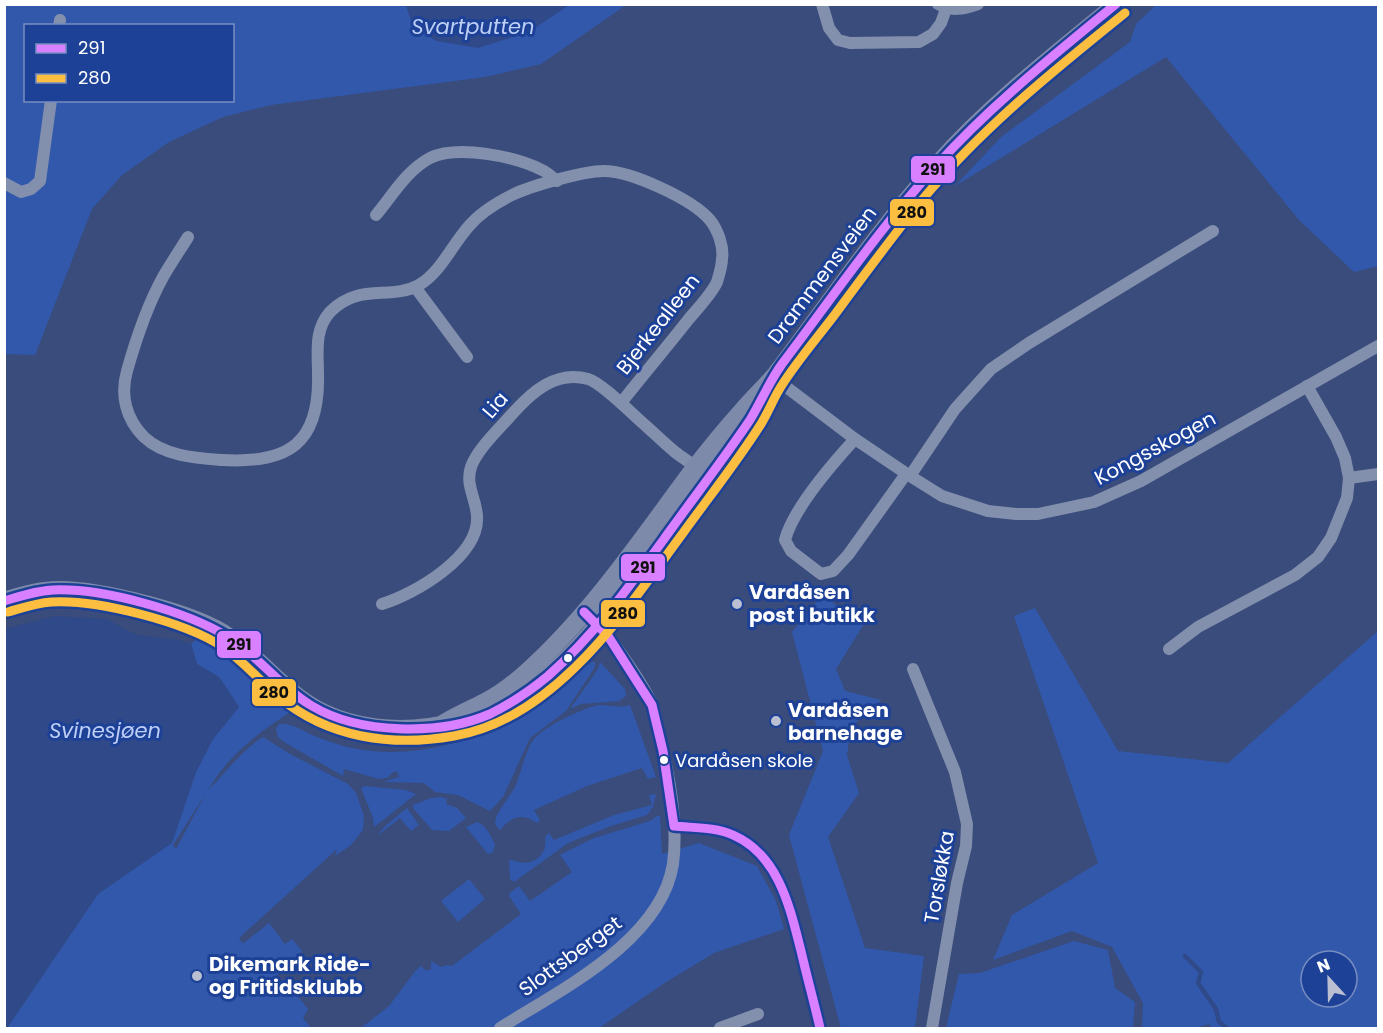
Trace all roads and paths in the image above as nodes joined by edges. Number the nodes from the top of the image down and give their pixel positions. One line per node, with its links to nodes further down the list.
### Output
1 (822, 4): 4 (street)
2 (978, 4): 4 (street)
3 (1117, 4): 14 (main road, Drammensveien)
4 (942, 7)
5 (51, 102): 7 (street)
6 (557, 181): 8 (street); 11 (street, Bjerkealleen); 16 (street, Bjerkealleen)
7 (4, 183)
8 (376, 215)
9 (1213, 231): 20 (street)
10 (188, 237): 11 (street)
11 (416, 287): 13 (street)
12 (1378, 346): 15 (street, Kongsskogen)
13 (467, 357)
14 (773, 377): 17 (street, Kongsskogen); 18 (main road, Drammensveien)
15 (1307, 386): 20 (street, Kongsskogen); 21 (street)
16 (621, 403): 18 (street, Lia); 23 (street, Lia)
17 (855, 439): 20 (street, Kongsskogen); 20 (street)
18 (703, 472): 24 (main road, Drammensveien); 25 (main road, Drammensveien)
19 (1378, 474): 21 (street)
20 (908, 475)
21 (1349, 478): 26 (street)
22 (4, 601): 28 (main road, Drammensveien)
23 (382, 604)
24 (584, 612): 25 (street, Slottsberget); 28 (main road, Drammensveien)
25 (598, 624): 28 (main road, Drammensveien); 29 (street, Slottsberget)
26 (1169, 649)
27 (913, 669): 34 (street, Torsløkka)
28 (441, 725)
29 (674, 826): 31 (street, Slottsberget); 33 (street)
30 (758, 1014): 32 (street)
31 (500, 1029)
32 (720, 1029)
33 (820, 1029)
34 (932, 1029)

